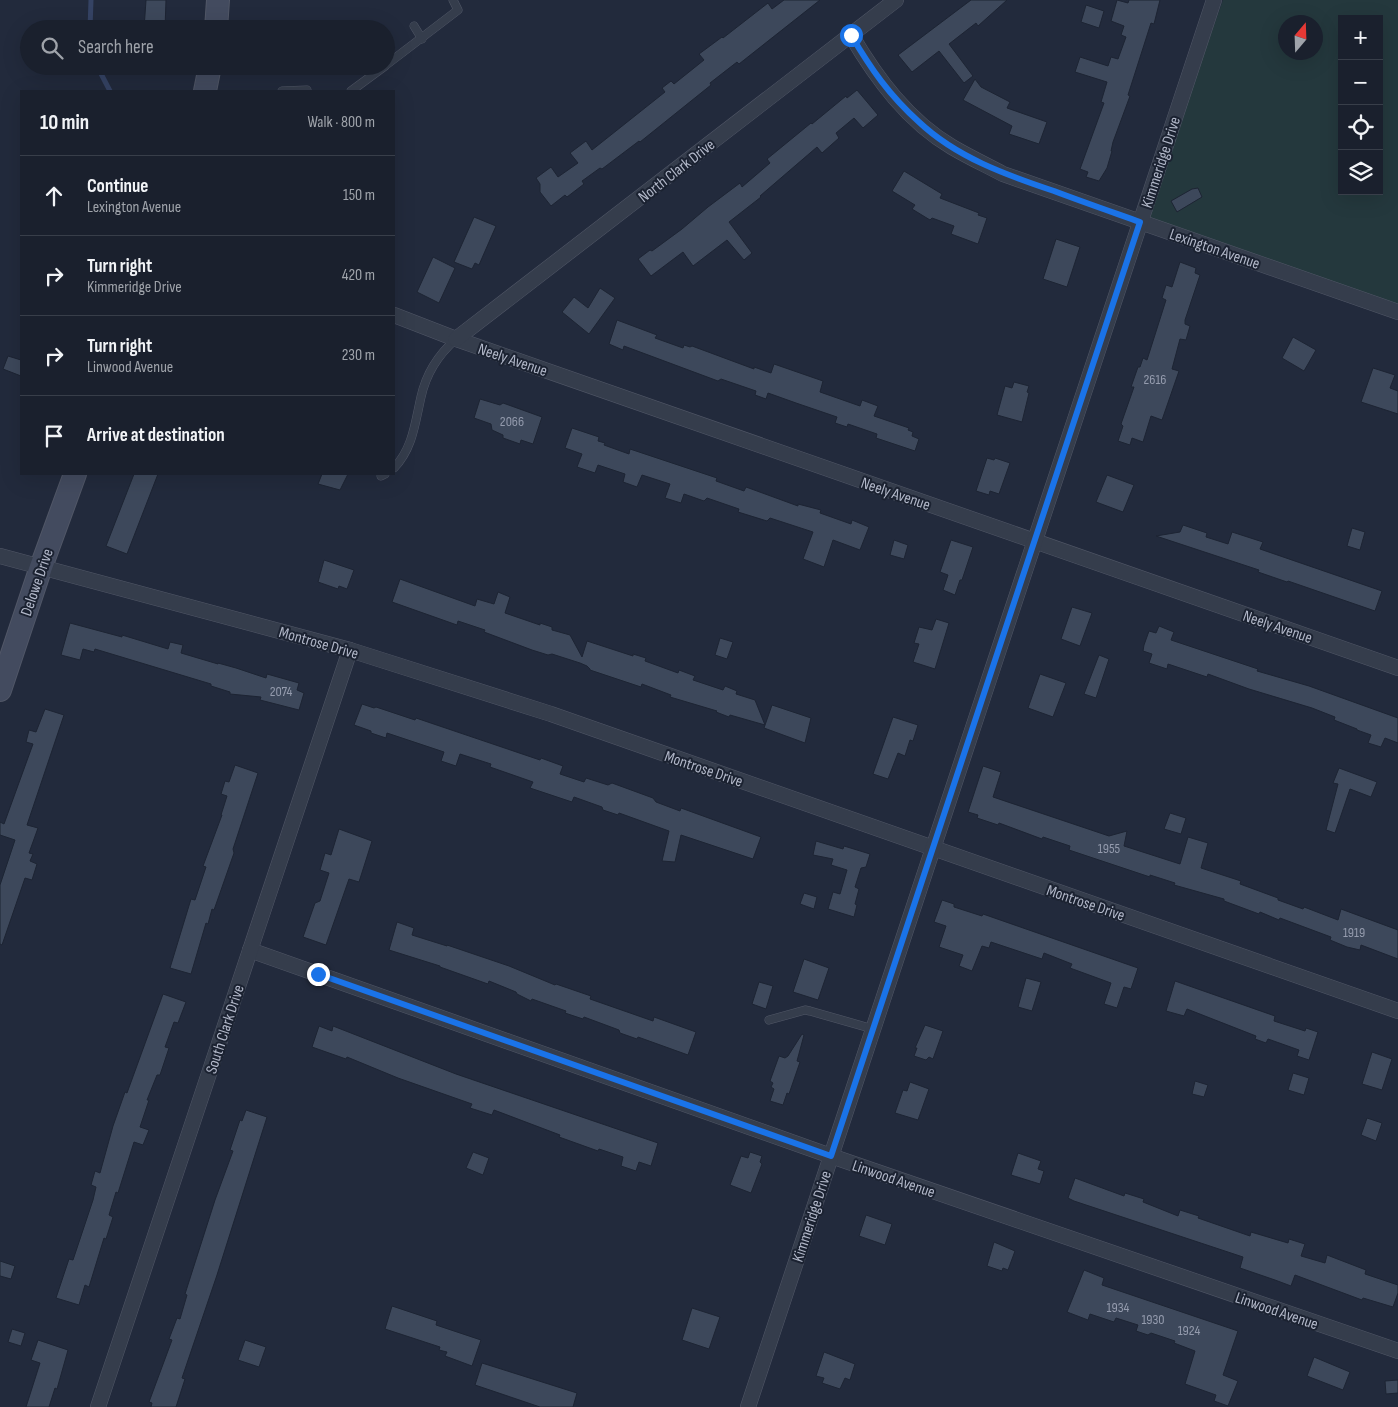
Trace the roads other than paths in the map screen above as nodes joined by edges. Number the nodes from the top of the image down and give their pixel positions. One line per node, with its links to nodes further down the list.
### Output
1 (218, 0): 5 (street)
2 (453, 0): 8 (lane)
3 (896, 0): 7 (street, North Clark Drive)
4 (1214, 0): 14 (street, Kimmeridge Drive)
5 (217, 20)
6 (414, 26): 8 (lane)
7 (851, 35): 14 (street, Lexington Avenue); 17 (street, North Clark Drive)
8 (422, 39): 9 (lane)
9 (395, 59)
10 (208, 75): 12 (street)
11 (373, 75): 13 (lane)
12 (205, 90)
13 (352, 90)
14 (1140, 222): 15 (street, Lexington Avenue); 20 (street, Kimmeridge Drive)
15 (1398, 312)
16 (395, 315): 17 (street, Neely Avenue)
17 (456, 339): 18 (lane); 20 (street, Neely Avenue)
18 (395, 467)
19 (75, 475): 22 (street, Delowe Drive)
20 (1035, 541): 24 (street, Neely Avenue); 26 (street, Kimmeridge Drive)
21 (0, 556): 22 (street, Montrose Drive)
22 (41, 567): 23 (street, Montrose Drive); 25 (street, Delowe Drive)
23 (350, 650): 26 (street, Montrose Drive); 27 (street, South Clark Drive)
24 (1398, 668)
25 (0, 690)
26 (933, 848): 28 (street, Montrose Drive); 30 (street, Kimmeridge Drive)
27 (250, 950): 31 (street, Linwood Avenue); 33 (street, South Clark Drive)
28 (1398, 1011)
29 (769, 1020): 30 (lane)
30 (873, 1029): 31 (street, Kimmeridge Drive)
31 (831, 1156): 32 (street, Linwood Avenue); 34 (street, Kimmeridge Drive)
32 (1398, 1352)
33 (98, 1407)
34 (748, 1407)

